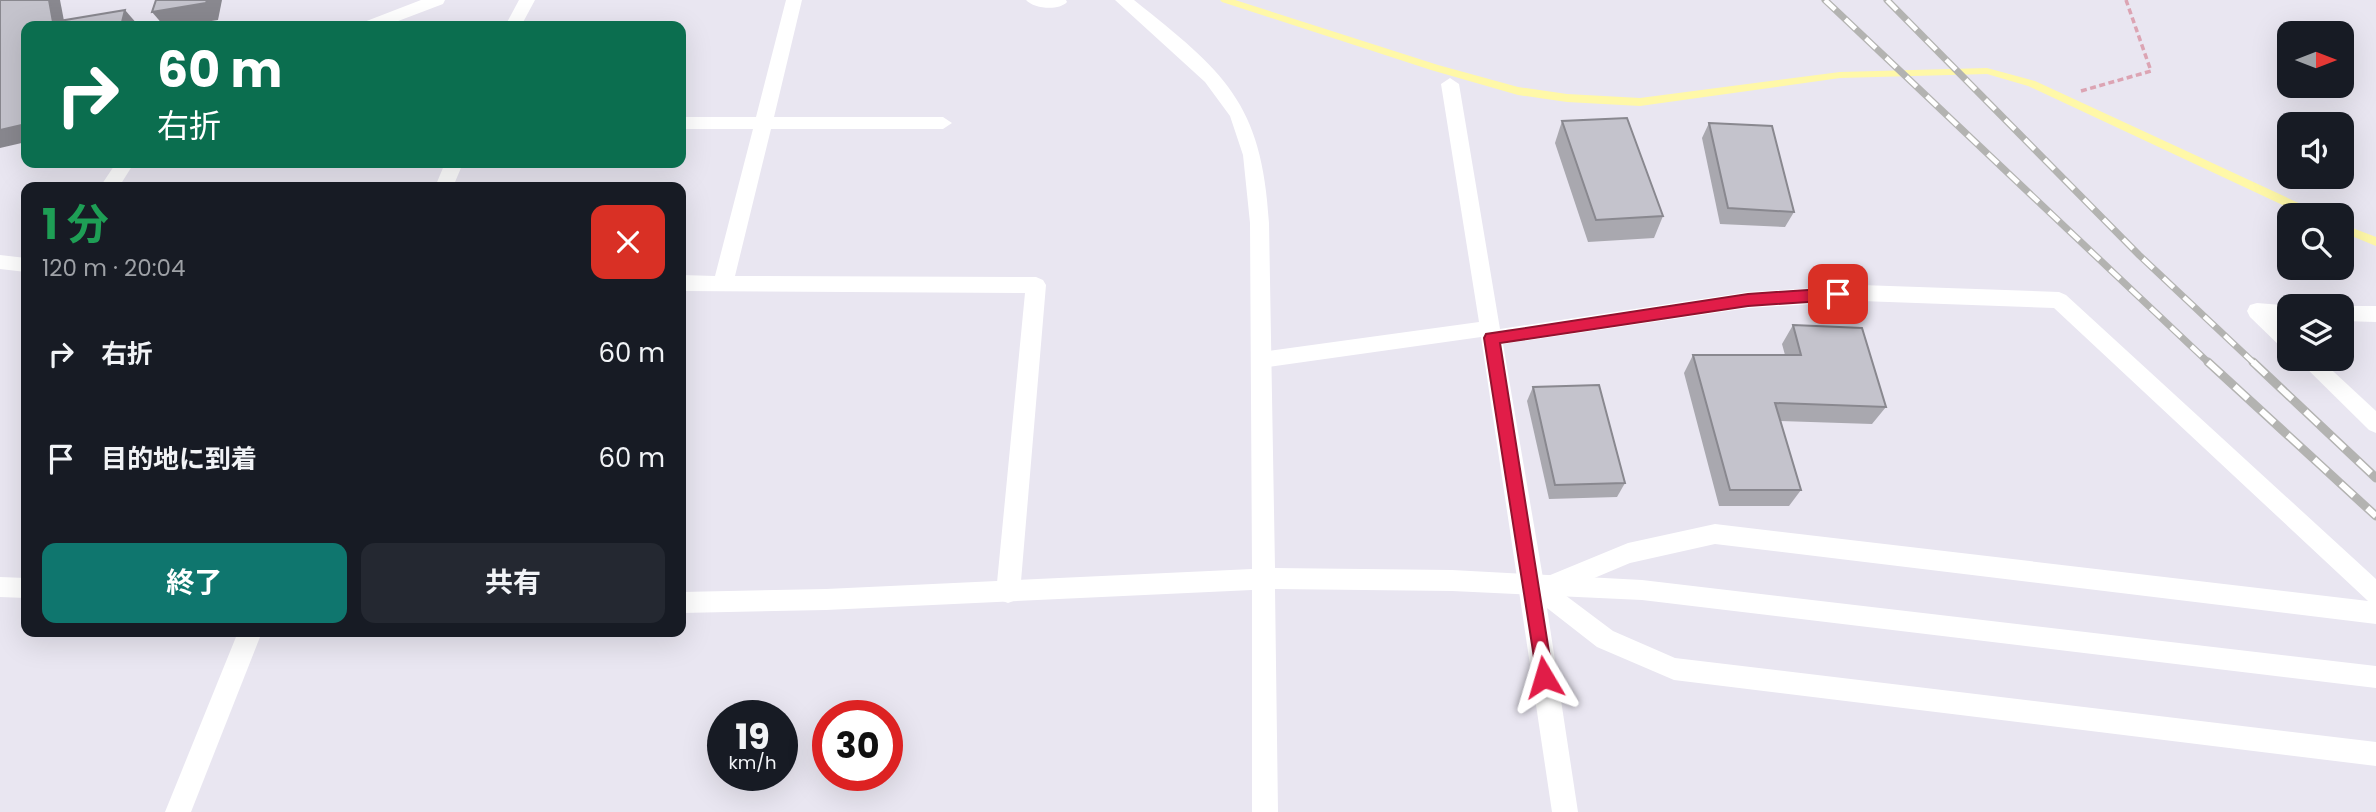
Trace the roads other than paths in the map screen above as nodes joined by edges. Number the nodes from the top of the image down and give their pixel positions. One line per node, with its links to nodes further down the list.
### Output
1 (437, 0): 7 (street)
2 (527, 0): 8 (street)
3 (794, 0): 11 (street)
4 (1034, 0): 6 (street)
5 (1123, 0): 22 (street)
6 (1059, 2)
7 (383, 21)
8 (516, 21)
9 (1450, 84): 21 (street)
10 (686, 123): 11 (street)
11 (763, 123): 12 (street); 16 (street)
12 (943, 123)
13 (0, 262): 14 (street)
14 (21, 264)
15 (686, 283): 16 (street)
16 (723, 283): 29 (street)
17 (2277, 312): 20 (street)
18 (2354, 313): 19 (street)
19 (2376, 314)
20 (2277, 331)
21 (1491, 333): 22 (street); 26 (street); 30 (street)
22 (1261, 360): 25 (street)
23 (2320, 371): 24 (street)
24 (2376, 424)
25 (1262, 579): 26 (street); 29 (street); 37 (street)
26 (1543, 584): 32 (street); 34 (street); 35 (street); 38 (street)
27 (0, 587): 28 (street)
28 (21, 588)
29 (1008, 593): 31 (street)
30 (2376, 594)
31 (686, 603)
32 (2376, 613)
33 (248, 637): 36 (street)
34 (2376, 677)
35 (2376, 754)
36 (178, 812)
37 (1265, 812)
38 (1565, 812)

